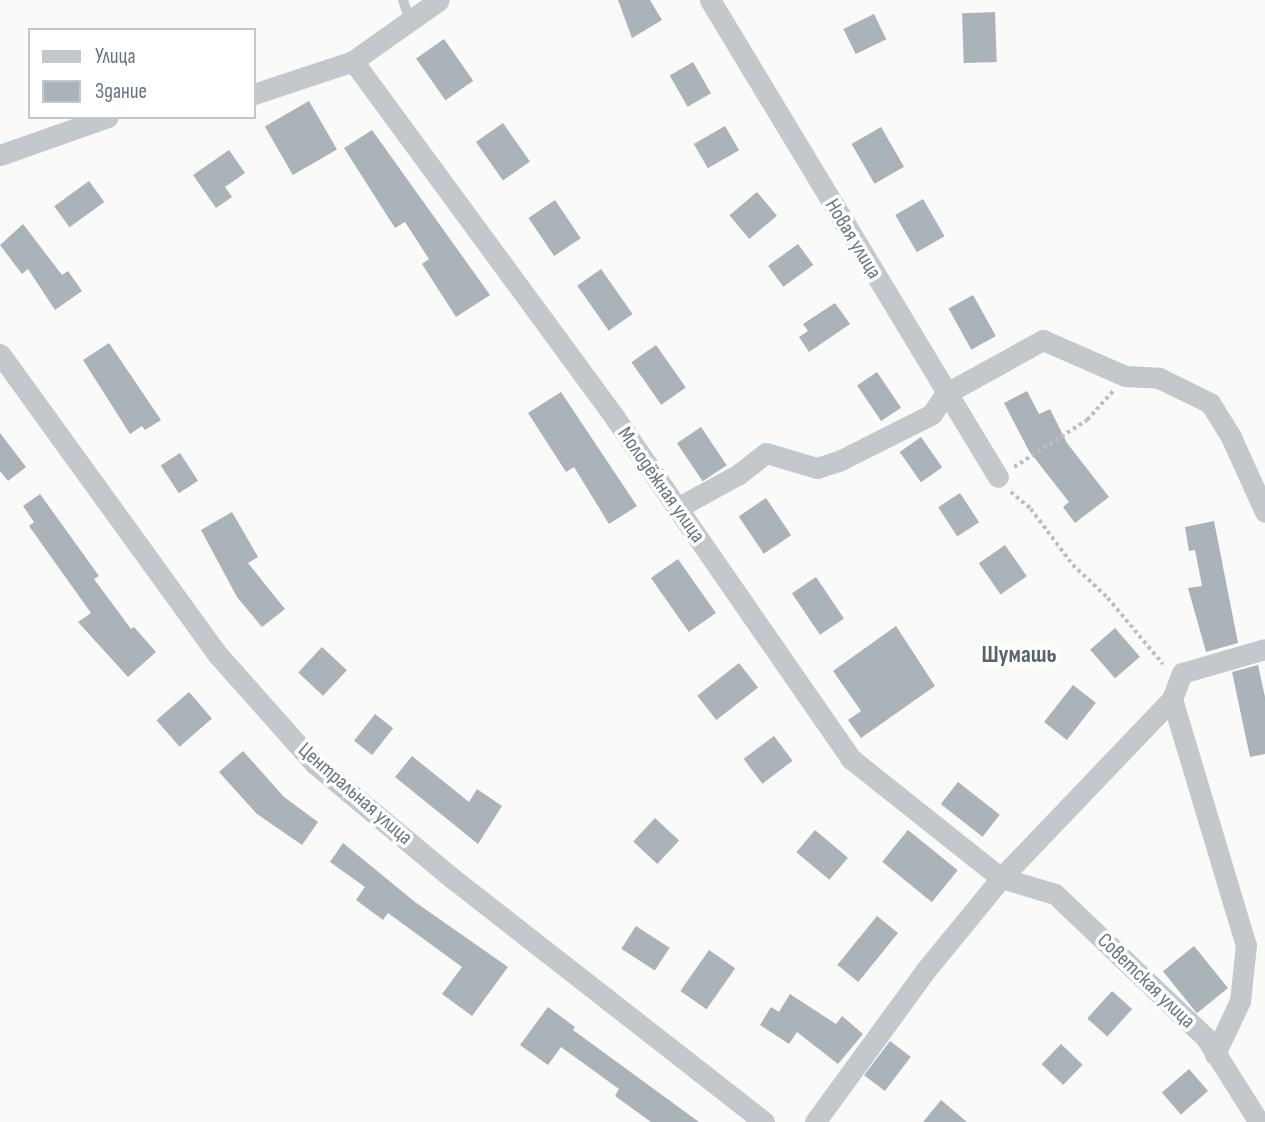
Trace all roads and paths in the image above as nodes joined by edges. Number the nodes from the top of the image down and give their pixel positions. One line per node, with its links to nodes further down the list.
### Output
1 (403, 0): 4 (lane)
2 (439, 0): 4 (street)
3 (710, 0): 11 (street, Новая улица)
4 (410, 20): 5 (street)
5 (353, 61): 6 (street); 13 (street, Молодёжная улица)
6 (256, 93)
7 (102, 119): 8 (street)
8 (0, 155)
9 (0, 354): 20 (street, Центральная улица)
10 (1125, 376): 11 (street); 12 (path); 14 (street)
11 (946, 394): 12 (street, Новая улица); 13 (street)
12 (998, 477): 16 (path)
13 (677, 508): 17 (street, Молодёжная улица)
14 (1265, 512)
15 (1265, 649): 16 (street)
16 (1174, 690): 17 (street); 18 (street)
17 (1001, 878): 18 (street, Советская улица); 21 (street)
18 (1215, 1054): 19 (street, Советская улица)
19 (1257, 1108)
20 (764, 1122)
21 (815, 1122)

